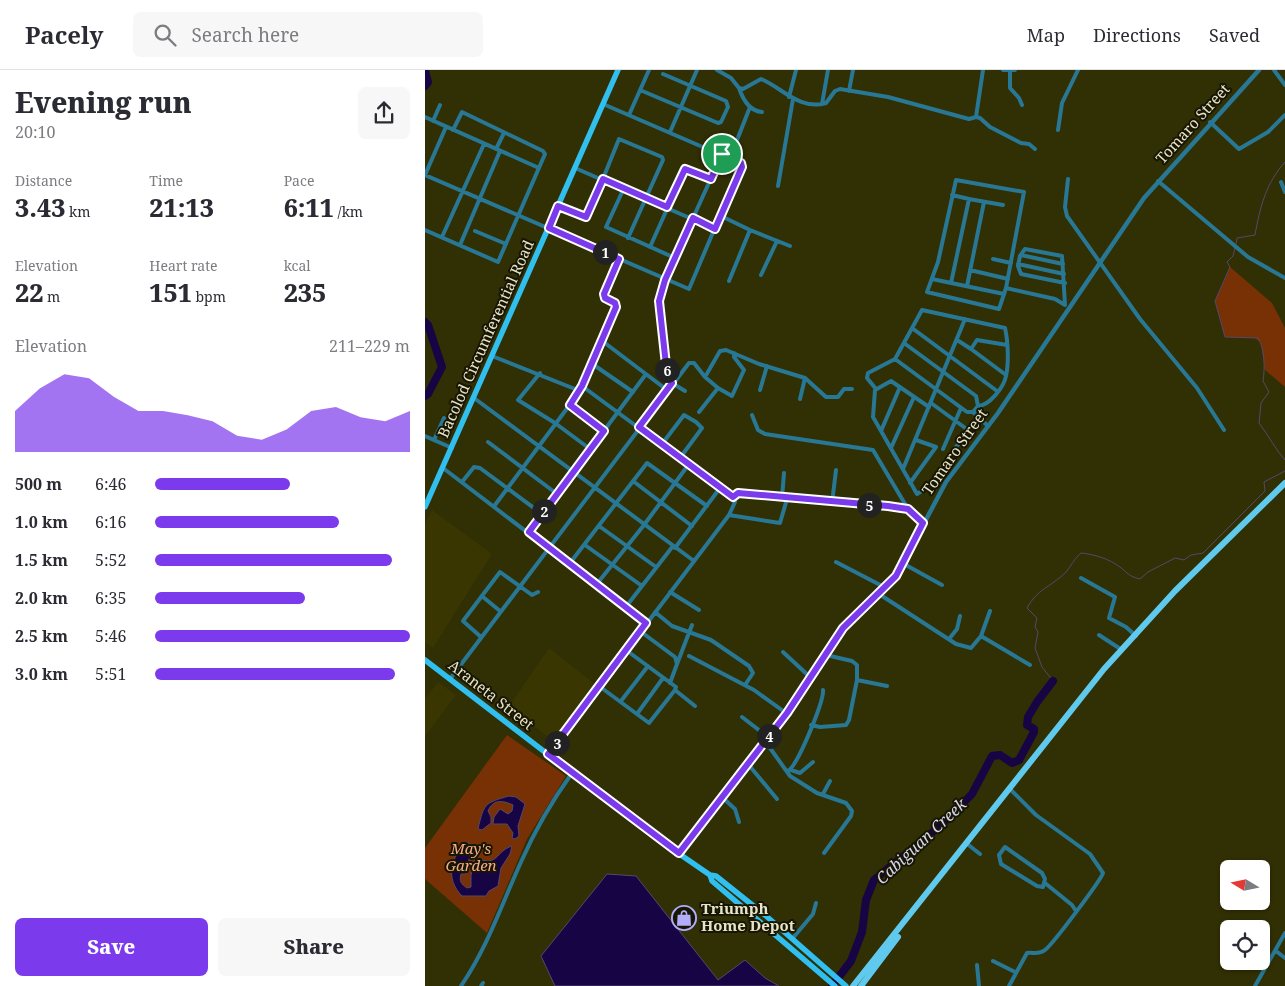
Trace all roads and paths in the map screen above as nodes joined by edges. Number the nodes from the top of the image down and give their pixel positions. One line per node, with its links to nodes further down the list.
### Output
1 (618, 70): 21 (main road, Bacolod Circumferential Road)
2 (649, 70): 18 (street)
3 (697, 70): 16 (street)
4 (717, 70): 17 (street)
5 (796, 70): 20 (street)
6 (828, 70): 22 (street)
7 (853, 70): 19 (street)
8 (983, 70): 31 (street)
9 (1003, 70): 10 (street)
10 (1013, 70): 23 (street)
11 (1078, 70): 36 (street)
12 (1259, 70): 33 (street, Tomaro Street)
13 (1274, 70): 15 (street)
14 (663, 74): 16 (street)
15 (1285, 85)
16 (690, 86): 25 (street); 25 (street)
17 (739, 88): 20 (street); 26 (street)
18 (640, 90): 25 (street); 28 (street)
19 (849, 91): 22 (street); 31 (street)
20 (791, 98): 22 (street); 53 (street)
21 (603, 104): 28 (street); 47 (main road, Bacolod Circumferential Road)
22 (822, 104)
23 (1022, 105)
24 (440, 106): 32 (street)
25 (681, 107): 37 (street)
26 (750, 107): 27 (street); 45 (street)
27 (762, 112)
28 (629, 115): 37 (street)
29 (1285, 116): 33 (street)
30 (425, 117): 32 (street)
31 (976, 117): 42 (street)
32 (433, 121): 34 (street)
33 (1210, 122): 51 (street, Tomaro Street)
34 (446, 127): 35 (street); 55 (street)
35 (453, 130): 38 (street); 40 (street)
36 (1058, 130)
37 (669, 132): 41 (street)
38 (504, 133): 43 (street); 46 (street)
39 (716, 136): 41 (street)
40 (484, 144): 43 (street); 55 (street)
41 (710, 149): 44 (street)
42 (1035, 149)
43 (498, 150): 46 (street); 58 (street)
44 (722, 154): 45 (street); 49 (street)
45 (730, 158): 66 (street)
46 (539, 168): 65 (street)
47 (575, 168): 48 (street); 62 (main road, Bacolod Circumferential Road)
48 (603, 179): 54 (street); 59 (street); 62 (street)
49 (711, 179): 64 (street); 67 (street)
50 (1068, 179): 84 (street)
51 (1158, 181): 84 (street, Tomaro Street); 91 (street)
52 (1281, 182): 56 (street)
53 (778, 186)
54 (624, 188): 59 (street); 74 (street)
55 (463, 190): 58 (street); 73 (street)
56 (1285, 192)
57 (953, 195): 60 (street); 85 (street); 92 (street)
58 (481, 198): 65 (street); 77 (street)
59 (645, 198): 64 (street); 74 (street)
60 (969, 199): 61 (street); 96 (street)
61 (984, 202): 63 (street); 88 (street)
62 (558, 206): 68 (main road, Bacolod Circumferential Road)
63 (1003, 206)
64 (667, 207): 67 (street); 79 (street)
65 (519, 215): 68 (street); 76 (street)
66 (721, 216): 69 (street); 71 (street)
67 (693, 218): 69 (street); 81 (street)
68 (549, 228): 82 (street); 111 (main road, Bacolod Circumferential Road)
69 (715, 229): 94 (street)
70 (425, 230): 73 (street)
71 (750, 230): 75 (street); 95 (street)
72 (475, 231): 76 (street)
73 (442, 237): 77 (street)
74 (628, 238): 79 (street)
75 (777, 241): 78 (street); 90 (street)
76 (506, 244): 77 (street)
77 (460, 245)
78 (790, 246)
79 (650, 247): 81 (street)
80 (1021, 255): 86 (street); 87 (street); 87 (street)
81 (675, 258): 94 (street)
82 (619, 259): 94 (street); 104 (street)
83 (993, 259): 85 (street)
84 (1101, 262): 101 (street, Tomaro Street); 150 (street)
85 (1011, 263): 93 (street)
86 (1018, 264): 89 (street); 97 (street)
87 (1063, 264): 89 (street)
88 (970, 270): 93 (street); 98 (street)
89 (1064, 274): 97 (street)
90 (761, 275)
91 (1285, 278)
92 (933, 279): 96 (street); 100 (street)
93 (1007, 279): 99 (street)
94 (665, 280): 121 (street)
95 (729, 281)
96 (951, 283): 98 (street)
97 (1065, 283): 101 (street)
98 (967, 286): 100 (street)
99 (1006, 288): 100 (street); 101 (street)
100 (1004, 294)
101 (1067, 307): 148 (street, Tomaro Street)
102 (965, 320): 103 (street); 105 (street); 107 (street)
103 (912, 328): 106 (street); 110 (street)
104 (601, 340): 113 (street); 117 (street)
105 (957, 340): 108 (street); 110 (street)
106 (904, 343): 112 (street); 115 (street)
107 (1007, 345): 108 (street); 118 (street)
108 (971, 349): 118 (street)
109 (734, 353): 114 (street); 119 (street); 124 (street)
110 (951, 355): 115 (street); 132 (street)
111 (493, 356): 116 (street); 135 (main road, Bacolod Circumferential Road)
112 (895, 359): 125 (street); 127 (street)
113 (591, 363): 122 (street); 133 (street)
114 (767, 366): 120 (street); 129 (street)
115 (944, 372): 127 (street); 139 (street)
116 (540, 373): 130 (street); 147 (street)
117 (646, 374): 128 (street); 133 (street)
118 (1007, 375): 132 (street)
119 (705, 377): 121 (street); 124 (street)
120 (805, 378): 126 (street); 136 (street)
121 (672, 383): 128 (street); 131 (street)
122 (582, 386): 130 (street); 141 (street)
123 (900, 387): 125 (street); 134 (street); 152 (street)
124 (718, 388): 142 (street)
125 (876, 388): 152 (street)
126 (852, 389)
127 (936, 389): 138 (street); 140 (street)
128 (667, 390): 149 (street)
129 (760, 390)
130 (579, 391): 137 (street)
131 (685, 391)
132 (997, 391): 139 (street)
133 (633, 392): 141 (street)
134 (914, 397): 138 (street); 161 (street)
135 (474, 398): 158 (street); 160 (main road, Bacolod Circumferential Road)
136 (800, 399)
137 (570, 405): 147 (street); 151 (street)
138 (930, 405): 146 (street); 155 (street)
139 (978, 406): 143 (street)
140 (961, 408): 143 (street); 146 (street)
141 (619, 412): 149 (street); 151 (street)
142 (699, 412)
143 (973, 412): 148 (street)
144 (752, 415): 192 (street)
145 (444, 418): 154 (street)
146 (955, 420): 163 (street); 164 (street)
147 (555, 423): 158 (street); 162 (street)
148 (988, 426): 195 (street, Tomaro Street)
149 (639, 427): 157 (street); 179 (street)
150 (1224, 430)
151 (604, 431): 162 (street)
152 (881, 431): 161 (street)
153 (425, 436): 154 (street)
154 (434, 440): 160 (street)
155 (915, 440): 159 (street); 169 (street)
156 (488, 442): 168 (street)
157 (662, 444): 165 (street); 165 (street)
158 (540, 445): 168 (street); 171 (street)
159 (936, 447): 163 (street); 176 (street)
160 (452, 448): 167 (main road, Bacolod Circumferential Road)
161 (891, 448): 169 (street)
162 (590, 449): 171 (street)
163 (943, 449): 164 (street)
164 (953, 452): 176 (street)
165 (680, 458): 166 (street)
166 (689, 464): 175 (street); 180 (street)
167 (443, 468): 174 (street); 191 (main road, Bacolod Circumferential Road)
168 (522, 468): 178 (street); 182 (street)
169 (903, 469): 176 (street)
170 (835, 470): 187 (street)
171 (574, 471): 179 (street); 182 (street)
172 (785, 473): 184 (street)
173 (633, 481): 175 (street); 186 (street); 188 (street)
174 (462, 482): 178 (street); 189 (street)
175 (675, 483): 186 (street); 190 (street)
176 (910, 483)
177 (1285, 483): 199 (highway)
178 (508, 488): 189 (street); 193 (street)
179 (595, 488): 188 (street); 202 (street)
180 (720, 488): 183 (street); 190 (street)
181 (1285, 488): 199 (highway)
182 (557, 494): 193 (street)
183 (733, 497): 184 (street); 194 (street)
184 (782, 498): 185 (street)
185 (787, 498): 187 (street); 194 (street)
186 (661, 502): 196 (street); 198 (street)
187 (833, 503): 192 (street)
188 (615, 504): 196 (street); 197 (street)
189 (495, 506): 200 (street)
190 (707, 506): 198 (street)
191 (425, 507)
192 (908, 509): 195 (street)
193 (542, 514): 200 (street)
194 (729, 515): 205 (street)
195 (923, 523): 208 (street, Tomaro Street)
196 (644, 525): 203 (street); 204 (street)
197 (599, 526): 201 (street); 203 (street)
198 (692, 526): 204 (street)
199 (1239, 531): 233 (highway)
200 (529, 532): 202 (street)
201 (585, 545): 207 (street); 209 (street)
202 (549, 547): 207 (street); 212 (street)
203 (627, 547): 209 (street); 210 (street)
204 (674, 547): 205 (street); 210 (street)
205 (694, 561): 218 (street)
206 (835, 562): 216 (street)
207 (570, 563): 213 (street)
208 (903, 564): 214 (street); 216 (street, Tomaro Street)
209 (613, 565): 213 (street); 215 (street)
210 (656, 568): 215 (street)
211 (1081, 578): 233 (street)
212 (519, 585): 217 (street); 220 (street); 224 (street)
213 (596, 585): 221 (street)
214 (942, 585)
215 (641, 586): 221 (street)
216 (886, 588): 219 (street, Tomaro Street)
217 (538, 592)
218 (670, 592): 222 (street); 225 (street)
219 (879, 594): 235 (street); 240 (street, Tomaro Street)
220 (483, 597): 224 (street); 234 (street)
221 (625, 608): 227 (street)
222 (699, 610)
223 (990, 611): 232 (street)
224 (500, 612): 234 (street)
225 (655, 612): 227 (street); 230 (street)
226 (960, 616): 235 (street)
227 (646, 623): 229 (street)
228 (692, 625): 230 (street)
229 (640, 631): 236 (street); 242 (street)
230 (689, 633): 242 (street); 250 (street)
231 (1099, 635): 237 (street)
232 (981, 636): 235 (street); 243 (street)
233 (1136, 636): 237 (highway)
234 (481, 637): 247 (street)
235 (949, 639)
236 (626, 650): 244 (street); 251 (street)
237 (1122, 651): 268 (highway)
238 (783, 652): 246 (street)
239 (689, 656): 250 (street)
240 (826, 656): 246 (street, Tomaro Street); 248 (street)
241 (425, 660): 247 (main road, Araneta Street)
242 (677, 664): 249 (street)
243 (1030, 664)
244 (648, 666): 245 (street); 255 (street)
245 (663, 678): 249 (street); 258 (street)
246 (811, 678): 257 (street, Tomaro Street)
247 (450, 679): 262 (main road, Araneta Street)
248 (857, 680): 252 (street); 260 (street)
249 (670, 683): 253 (street)
250 (745, 685): 257 (street)
251 (599, 686): 255 (street); 262 (street)
252 (887, 686)
253 (675, 690): 256 (street); 258 (street)
254 (823, 690): 260 (street)
255 (621, 701): 258 (street)
256 (695, 706)
257 (787, 713): 261 (street, Tomaro Street)
258 (637, 714)
259 (742, 717): 261 (street)
260 (811, 725): 265 (street)
261 (767, 739): 264 (street, Tomaro Street); 265 (street)
262 (548, 754): 266 (main road, Araneta Street)
263 (813, 762): 265 (street)
264 (748, 764): 270 (street, Tomaro Street); 271 (street)
265 (790, 770): 269 (street)
266 (572, 773): 274 (main road, Araneta Street); 290 (street)
267 (830, 781): 269 (street)
268 (1010, 789): 273 (highway); 280 (street)
269 (823, 794): 275 (street)
270 (723, 798): 272 (street); 274 (street, Tomaro Street)
271 (777, 799)
272 (739, 822)
273 (967, 844): 276 (street); 291 (highway); 292 (highway)
274 (679, 853): 277 (main road, Araneta Street)
275 (824, 853)
276 (980, 854)
277 (710, 875): 282 (main road, Araneta Street); 288 (main road, Araneta Street)
278 (1045, 883): 278 (street); 280 (street)
279 (816, 903): 282 (street)
280 (1076, 912): 287 (street)
281 (1285, 933): 283 (street)
282 (792, 939): 289 (main road, Araneta Street)
283 (1276, 951): 284 (street); 295 (street)
284 (1285, 958)
285 (993, 960): 287 (street)
286 (977, 965): 293 (street)
287 (1015, 972): 294 (street)
288 (832, 984)
289 (844, 984)
290 (463, 985)
291 (853, 986)
292 (861, 986)
293 (979, 986)
294 (1009, 986)
295 (1255, 986)

